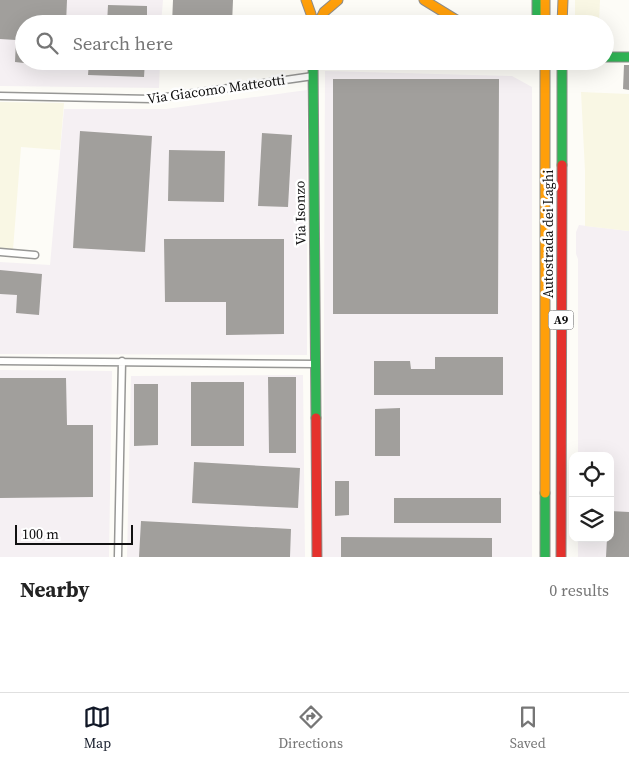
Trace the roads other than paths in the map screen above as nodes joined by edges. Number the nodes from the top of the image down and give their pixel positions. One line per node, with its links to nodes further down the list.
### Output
1 (306, 0): 7 (main road)
2 (338, 0): 8 (main road)
3 (424, 0): 9 (main road)
4 (536, 0): 10 (main road)
5 (545, 0): 11 (main road)
6 (563, 0): 12 (main road)
7 (310, 15)
8 (322, 15)
9 (448, 15)
10 (537, 15)
11 (545, 15)
12 (562, 15)
13 (614, 57): 14 (main road)
14 (629, 57)
15 (313, 70): 19 (main road, Via Isonzo)
16 (540, 70): 20 (main road)
17 (544, 70): 20 (main road, Autostrada dei Laghi / A9)
18 (562, 70): 30 (main road, Autostrada dei Laghi / A9)
19 (313, 76): 21 (street, Via Giacomo Matteotti); 26 (main road, Via Isonzo)
20 (542, 84): 29 (main road, Autostrada dei Laghi / A9)
21 (0, 96)
22 (0, 252): 23 (street)
23 (35, 255)
24 (0, 361): 25 (street)
25 (122, 361): 26 (street); 27 (street)
26 (315, 364): 28 (main road, Via Isonzo)
27 (118, 556)
28 (317, 557)
29 (545, 557)
30 (561, 557)

